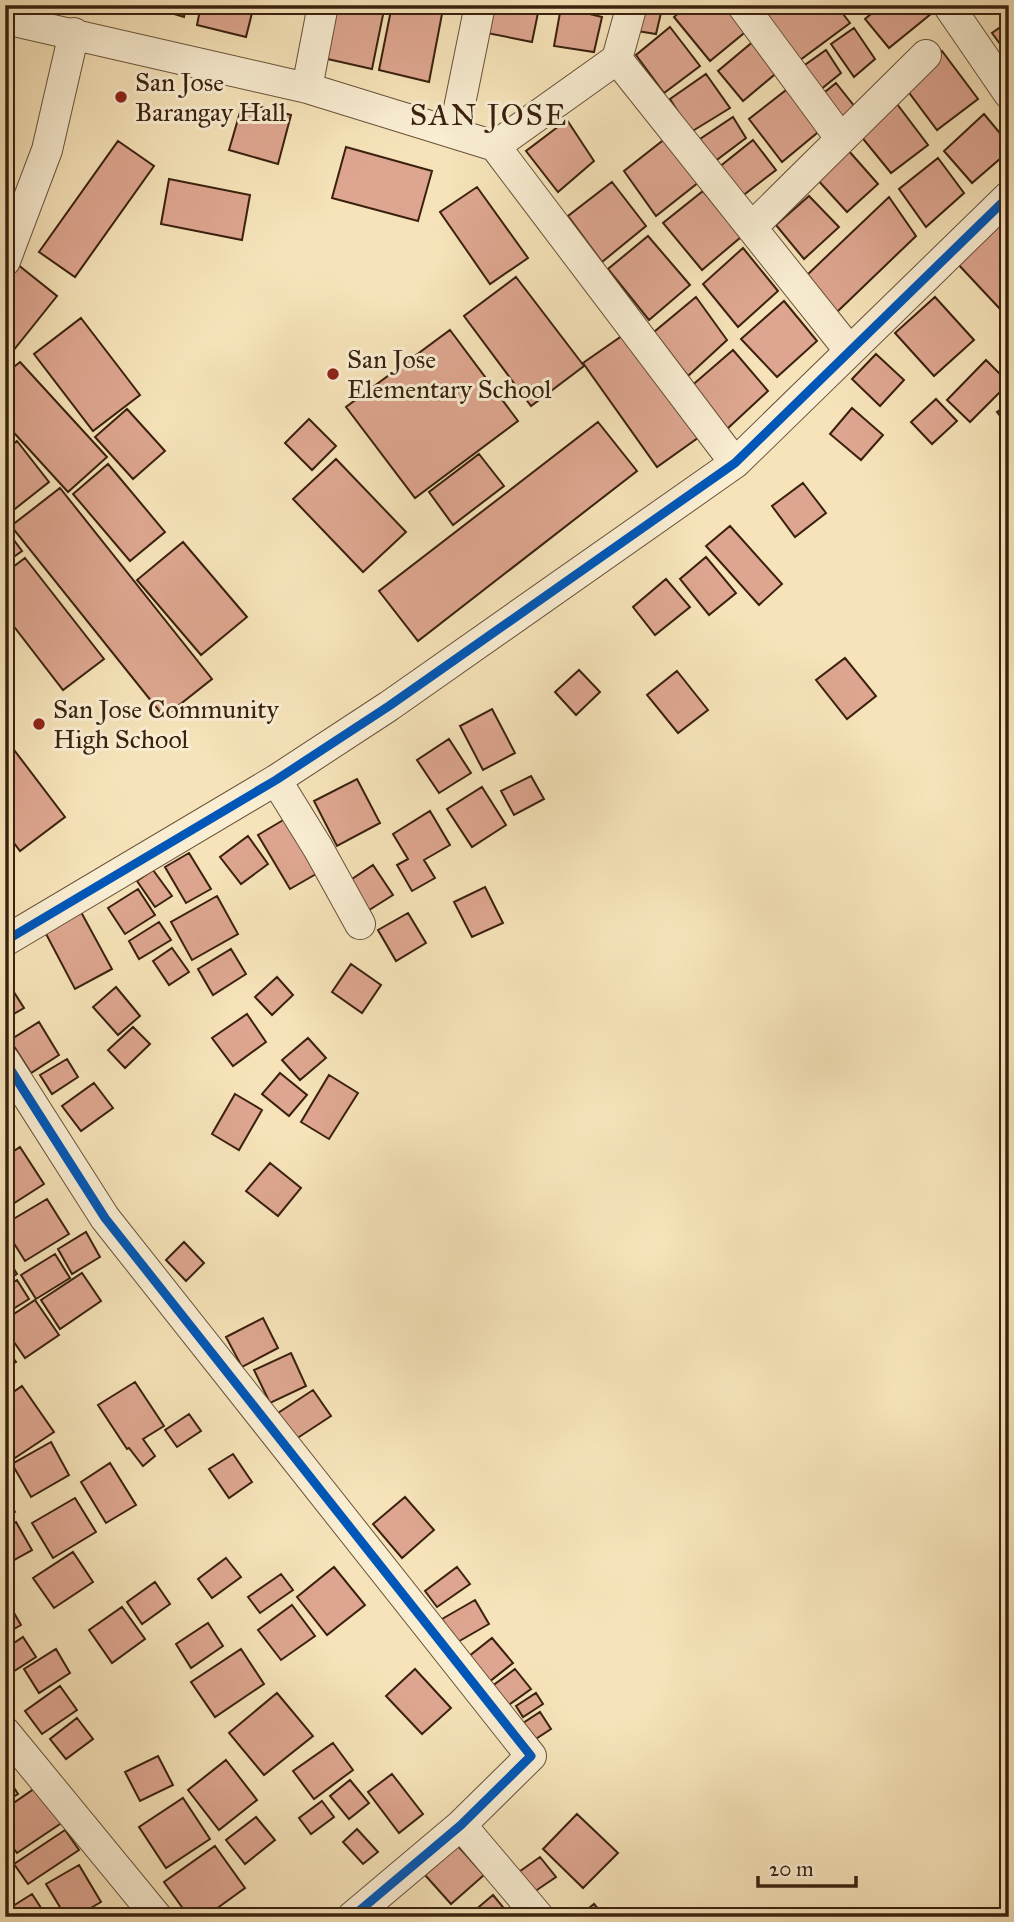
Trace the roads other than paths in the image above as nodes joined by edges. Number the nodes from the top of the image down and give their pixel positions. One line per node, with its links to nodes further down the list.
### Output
1 (323, 5): 10 (street)
2 (480, 5): 12 (street)
3 (632, 5): 9 (street)
4 (742, 5): 13 (street)
5 (962, 11): 11 (street)
6 (5, 19): 7 (street)
7 (74, 33): 10 (street); 17 (street)
8 (926, 55): 13 (street)
9 (617, 59): 14 (street); 16 (street)
10 (307, 88): 12 (street)
11 (1009, 94)
12 (454, 133): 14 (street)
13 (841, 139): 16 (street)
14 (495, 146): 19 (street)
15 (1009, 196): 18 (street)
16 (752, 227): 18 (street)
17 (5, 261)
18 (849, 350): 19 (street)
19 (735, 463): 20 (street)
20 (276, 780): 21 (street); 22 (street)
21 (360, 924)
22 (5, 941)
23 (5, 1061): 25 (street)
24 (5, 1732): 27 (street)
25 (461, 1825): 26 (street); 28 (street)
26 (355, 1916)
27 (157, 1917)
28 (539, 1917)

